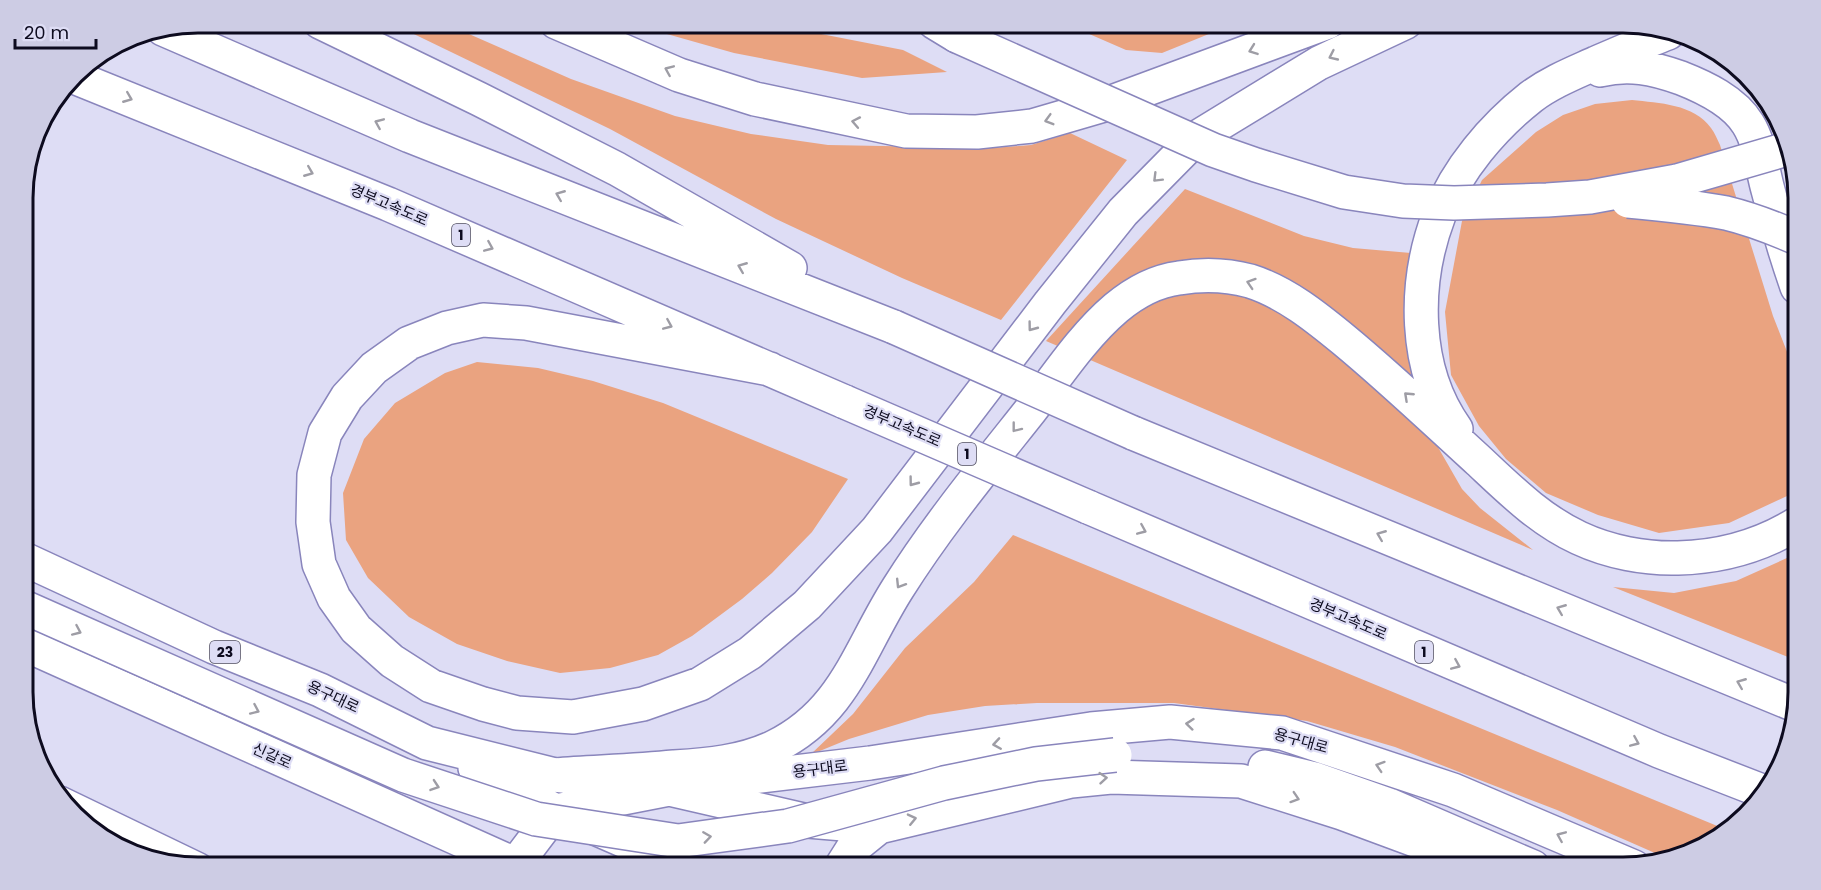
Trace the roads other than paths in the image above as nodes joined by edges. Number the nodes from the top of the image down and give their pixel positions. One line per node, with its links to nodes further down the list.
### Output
1 (343, 33): 14 (main road)
2 (582, 33): 4 (main road, one-way to 2)
3 (955, 33): 11 (main road, bridge)
4 (1298, 33)
5 (1383, 33): 15 (main road, one-way to 15)
6 (177, 34): 14 (main road, one-way to 6)
7 (1659, 37): 9 (main road)
8 (83, 80): 15 (main road, 경부고속도로 / 1, one-way to 15)
9 (1557, 80): 13 (main road); 16 (main road)
10 (1781, 151): 11 (main road, bridge)
11 (1590, 197): 12 (main road, bridge)
12 (1788, 234)
13 (1788, 258)
14 (894, 327): 21 (main road, one-way to 14, bridge)
15 (771, 369): 25 (main road, 경부고속도로 / 1, one-way to 25, bridge)
16 (1497, 478): 17 (main road); 23 (main road, one-way to 23)
17 (1788, 529)
18 (33, 563): 22 (main road, 용구대로 / 23)
19 (33, 611): 35 (main road, one-way to 35, bridge)
20 (33, 648): 30 (main road, 신갈로)
21 (1788, 702)
22 (427, 743): 23 (main road, 용구대로); 26 (main road)
23 (555, 774): 24 (main road, 용구대로)
24 (669, 789): 26 (main road); 28 (main road); 36 (main road, 용구대로, one-way to 24)
25 (1756, 789)
26 (556, 810): 31 (main road); 32 (main road)
27 (84, 811): 29 (street)
28 (879, 827): 33 (main road); 34 (main road, one-way to 34)
29 (176, 856)
30 (495, 857)
31 (524, 857)
32 (662, 857)
33 (847, 857)
34 (1461, 857)
35 (1510, 857)
36 (1611, 857)

